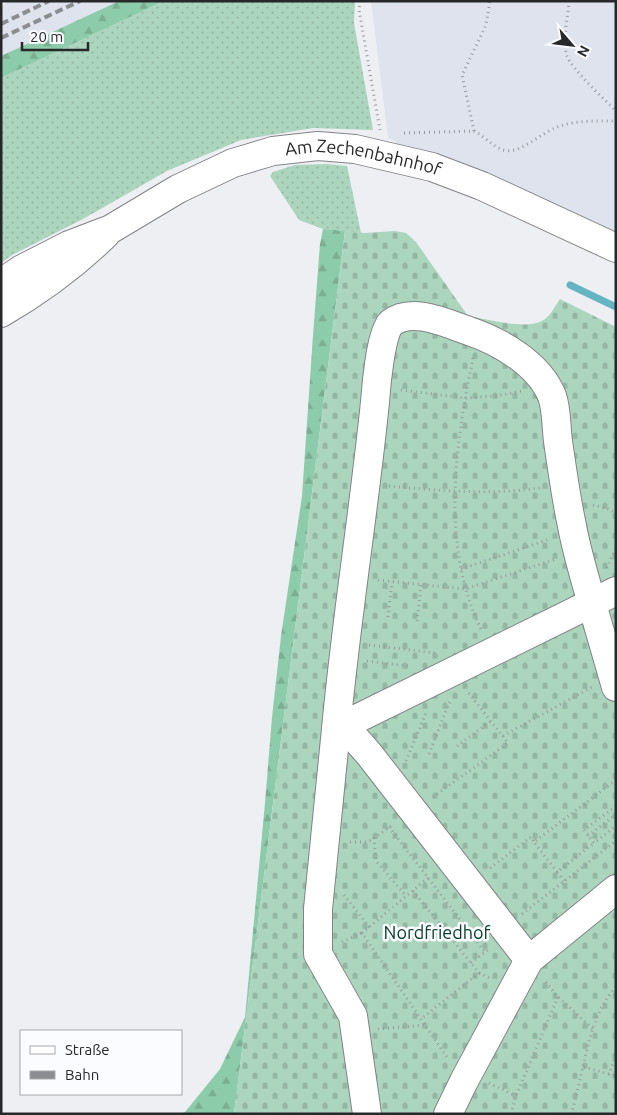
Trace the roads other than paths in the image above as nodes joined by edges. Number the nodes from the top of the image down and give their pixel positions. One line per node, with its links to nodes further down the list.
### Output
1 (111, 229): 2 (street, Am Zechenbahnhof); 3 (street, Am Zechenbahnhof); 4 (street, Am Zechenbahnhof)
2 (616, 248)
3 (1, 283)
4 (1, 313)
5 (604, 597): 6 (street); 7 (street); 7 (street)
6 (614, 681)
7 (336, 730): 9 (street); 10 (street)
8 (616, 890): 9 (street)
9 (529, 960): 11 (street)
10 (367, 1114)
11 (448, 1114)

